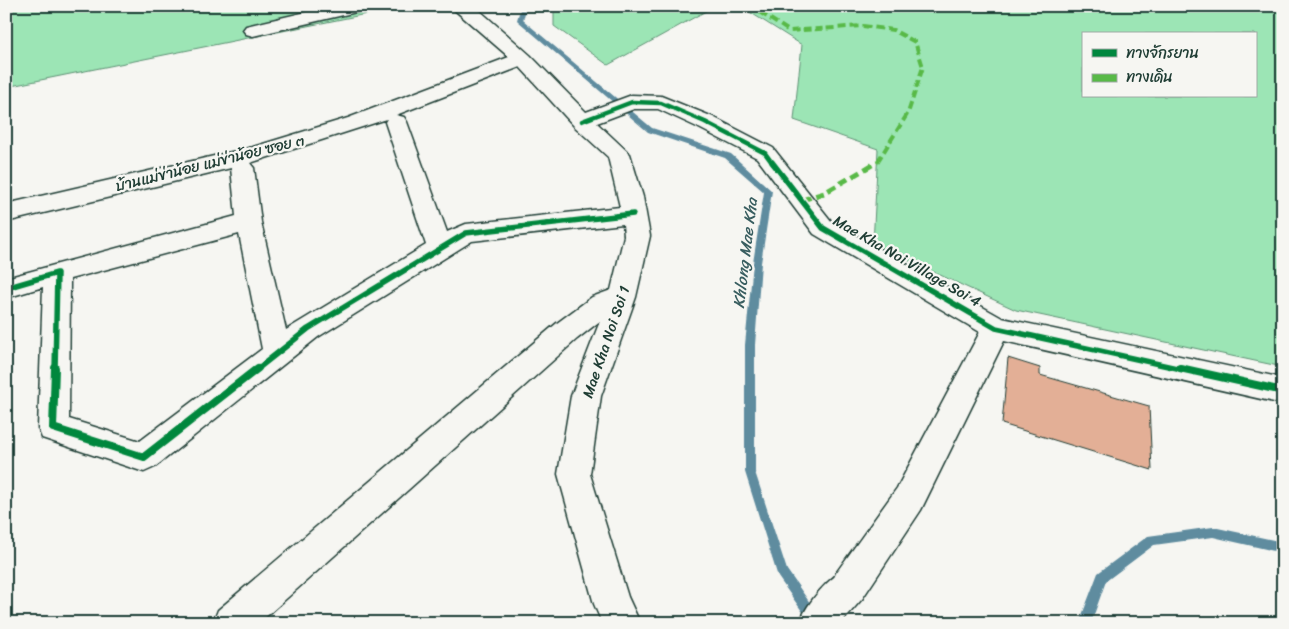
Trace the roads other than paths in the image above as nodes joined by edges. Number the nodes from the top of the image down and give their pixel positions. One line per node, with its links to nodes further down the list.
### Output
1 (358, 6): 3 (street)
2 (459, 6): 4 (street, Mae Kha Noi Soi 1)
3 (253, 30)
4 (523, 59): 5 (street, Mae Kha Noi Soi 1); 8 (street, บ้านแม่ข่าน้อย แม่ข่าน้อย ซอย ๓)
5 (582, 121): 9 (street, Mae Kha Noi Soi 1); 15 (street, Mae Kha Noi Village Soi 4)
6 (396, 122): 11 (street)
7 (242, 168): 10 (street)
8 (6, 213)
9 (634, 214): 11 (street); 14 (street, Mae Kha Noi Soi 1)
10 (249, 222): 12 (street); 16 (street)
11 (440, 248): 16 (street)
12 (57, 273): 13 (street); 16 (street)
13 (6, 288)
14 (623, 298): 18 (street); 19 (street, Mae Kha Noi Soi 1)
15 (996, 328): 17 (street, Mae Kha Noi Village Soi 4); 20 (street)
16 (276, 354)
17 (1283, 391)
18 (231, 623)
19 (622, 623)
20 (817, 623)

